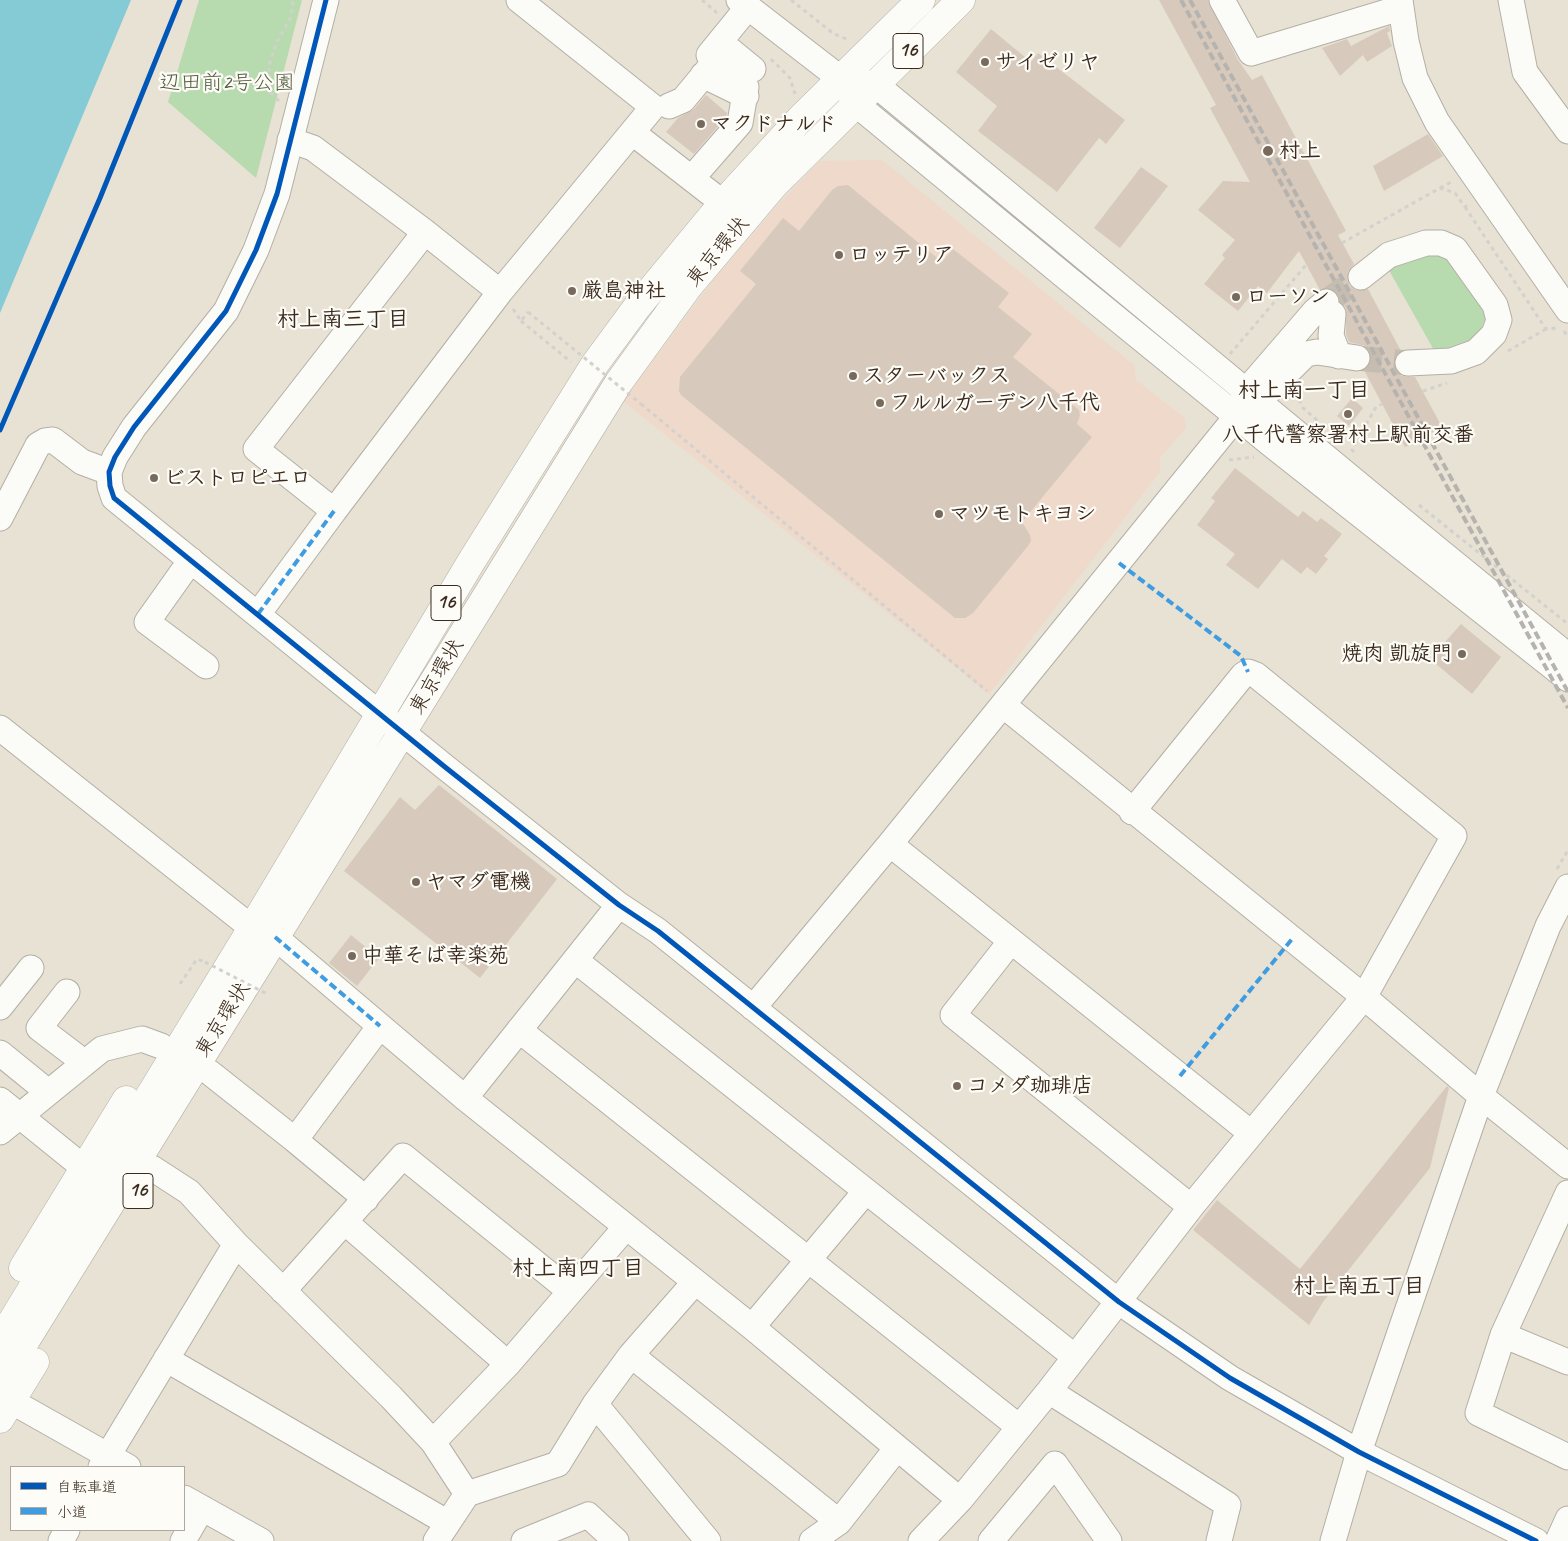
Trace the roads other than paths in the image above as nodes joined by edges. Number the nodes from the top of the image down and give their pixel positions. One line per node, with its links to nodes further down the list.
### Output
1 (326, 0): 16 (street)
2 (519, 0): 15 (street)
3 (921, 0): 10 (highway, 東京環状 / 16)
4 (961, 0): 11 (highway, 東京環状 / 16)
5 (1222, 0): 8 (street)
6 (1510, 0): 14 (street)
7 (744, 3): 9 (street); 10 (street)
8 (1400, 4): 22 (street)
9 (720, 42): 13 (street); 17 (street)
10 (841, 79): 11 (street); 12 (street); 18 (highway, 東京環状 / 16)
11 (875, 84): 12 (highway, 東京環状 / 16); 24 (street)
12 (856, 104): 25 (street); 37 (highway, 東京環状 / 16)
13 (668, 106): 15 (street); 17 (street)
14 (1568, 131)
15 (638, 136): 17 (street); 21 (street)
16 (290, 140): 19 (street); 26 (street)
17 (695, 180): 18 (street)
18 (723, 203): 35 (highway, 東京環状 / 16)
19 (425, 232): 21 (street); 27 (street)
20 (1361, 277): 23 (street)
21 (500, 292): 27 (street)
22 (1568, 310)
23 (1408, 363)
24 (1252, 396): 24 (street); 25 (street); 31 (street)
25 (1237, 416): 33 (street); 34 (street)
26 (108, 472): 28 (street); 29 (street)
27 (334, 511): 30 (street)
28 (0, 518)
29 (191, 560): 30 (street); 32 (street)
30 (258, 614): 35 (street)
31 (1568, 656)
32 (206, 666)
33 (1568, 679)
34 (1003, 705): 38 (street); 39 (street)
35 (379, 713): 37 (street); 43 (highway, 東京環状 / 16)
36 (0, 728): 43 (street)
37 (404, 733): 41 (street); 43 (highway, 東京環状 / 16)
38 (1132, 812): 48 (street); 48 (street)
39 (890, 844): 44 (street); 50 (street)
40 (1561, 881): 42 (street)
41 (619, 905): 45 (street); 50 (street)
42 (1558, 931): 58 (street)
43 (258, 941): 51 (street); 53 (highway, 16); 56 (highway, 16); 82 (highway, 東京環状 / 16); 89 (highway, 東京環状 / 16)
44 (1011, 941): 62 (street); 70 (street)
45 (576, 960): 52 (street); 67 (street)
46 (31, 968): 49 (street)
47 (67, 992): 55 (street)
48 (1364, 997): 58 (street); 62 (street)
49 (0, 1007)
50 (753, 1008): 78 (street)
51 (380, 1026): 59 (street); 63 (street)
52 (520, 1030): 59 (street); 74 (street)
53 (161, 1046): 55 (street); 65 (highway, 16)
54 (0, 1053): 57 (street)
55 (85, 1063): 57 (street)
56 (209, 1072): 63 (street); 66 (highway, 16)
57 (48, 1092): 60 (street)
58 (1480, 1096): 64 (street); 94 (street)
59 (465, 1098): 72 (street)
60 (9, 1107): 61 (street); 65 (street)
61 (0, 1132)
62 (1251, 1133): 70 (street)
63 (295, 1140): 69 (street)
64 (1568, 1166)
65 (83, 1168): 79 (highway, 16)
66 (152, 1168): 73 (street); 89 (highway, 16)
67 (866, 1191): 74 (street); 84 (street)
68 (1568, 1193): 81 (street)
69 (366, 1199): 71 (street); 77 (street)
70 (1191, 1207): 78 (street)
71 (345, 1222): 76 (street); 87 (street)
72 (626, 1227): 75 (street); 77 (street)
73 (236, 1244): 76 (street); 85 (street)
74 (810, 1259): 80 (street); 91 (street)
75 (695, 1282): 80 (street); 83 (street)
76 (283, 1291): 92 (street)
77 (570, 1291): 87 (street)
78 (1119, 1302): 84 (street); 94 (street)
79 (0, 1306)
80 (752, 1327): 93 (street)
81 (1503, 1335): 86 (street); 95 (street)
82 (0, 1341)
83 (631, 1355): 90 (street); 101 (street)
84 (1075, 1358): 88 (street)
85 (166, 1359): 96 (street); 102 (street)
86 (1568, 1361)
87 (508, 1364): 92 (street)
88 (1049, 1391): 91 (street); 113 (street)
89 (4, 1401): 96 (street)
90 (596, 1404): 97 (street); 109 (street)
91 (1019, 1427): 98 (street)
92 (433, 1442): 97 (street)
93 (897, 1448): 98 (street); 101 (street)
94 (1359, 1452): 103 (street); 114 (street)
95 (1568, 1457)
96 (112, 1463)
97 (467, 1494): 102 (street)
98 (960, 1500): 111 (street)
99 (193, 1503): 105 (street); 106 (street)
100 (1568, 1519): 116 (street)
101 (839, 1522): 110 (street)
102 (442, 1532)
103 (1507, 1534): 115 (street)
104 (998, 1538): 112 (street)
105 (183, 1541)
106 (261, 1541)
107 (524, 1541): 108 (street)
108 (616, 1541)
109 (708, 1541)
110 (812, 1541)
111 (921, 1541)
112 (1109, 1541)
113 (1219, 1541)
114 (1333, 1541)
115 (1536, 1541)
116 (1558, 1541)

